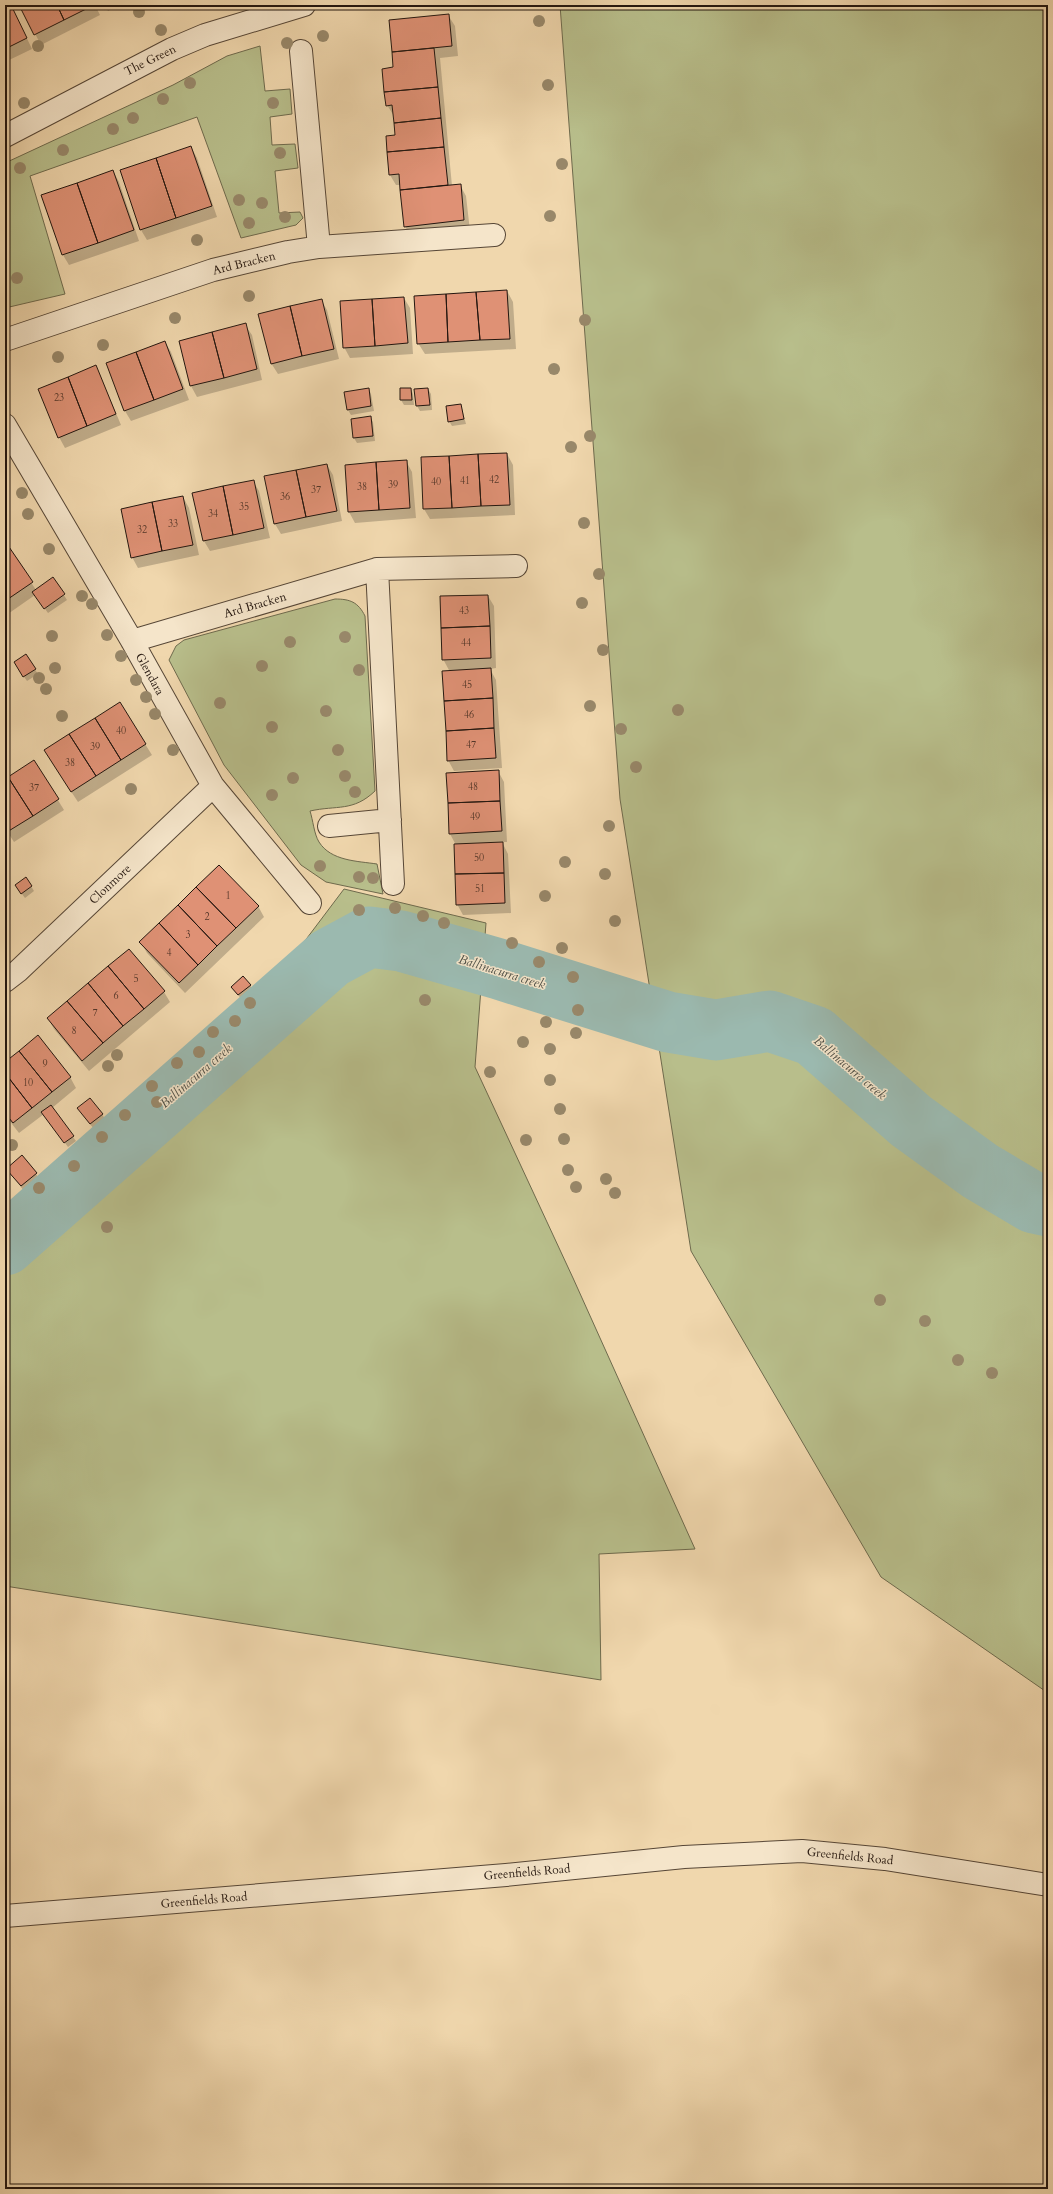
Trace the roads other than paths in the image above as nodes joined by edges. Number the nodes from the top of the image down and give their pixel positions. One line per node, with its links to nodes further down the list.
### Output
1 (304, 5): 3 (street, The Green)
2 (301, 51): 5 (street)
3 (5, 136)
4 (494, 235): 5 (street, Ard Bracken)
5 (319, 247): 6 (street, Ard Bracken)
6 (5, 340)
7 (6, 431): 10 (street, Glendara)
8 (516, 566): 9 (street, Ard Bracken)
9 (377, 569): 10 (street, Ard Bracken); 12 (street)
10 (132, 641): 11 (street, Glendara)
11 (213, 786): 15 (street, Glendara); 16 (street, Clonmore)
12 (390, 820): 13 (street); 14 (street)
13 (329, 826)
14 (393, 884)
15 (310, 903)
16 (5, 981)
17 (1048, 1885): 18 (street, Greenfields Road)
18 (5, 1916)

